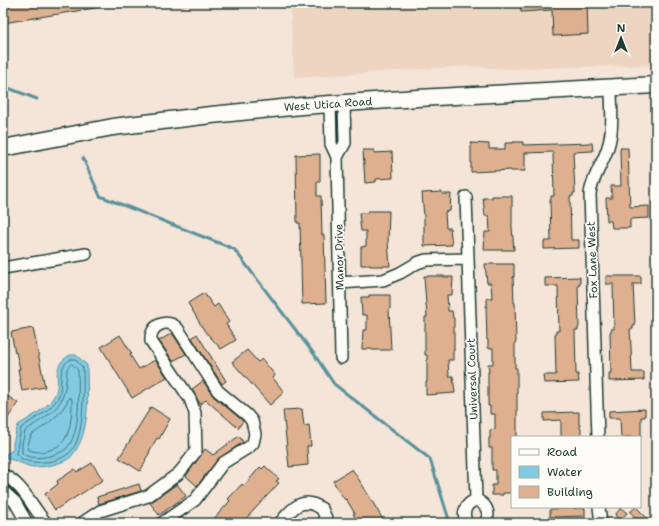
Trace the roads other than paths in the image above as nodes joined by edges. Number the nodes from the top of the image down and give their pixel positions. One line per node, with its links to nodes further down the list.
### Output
1 (656, 85): 2 (street, West Utica Road)
2 (610, 88): 3 (street, West Utica Road); 11 (street, Fox Lane West)
3 (337, 103): 4 (street, West Utica Road); 9 (street, Manor Drive)
4 (3, 148)
5 (466, 197): 7 (street, Universal Court)
6 (86, 254): 8 (street)
7 (468, 259): 9 (street); 14 (street, Universal Court)
8 (3, 268)
9 (340, 283): 10 (street, Manor Drive)
10 (340, 358)
11 (598, 436)
12 (3, 474): 16 (street)
13 (3, 491): 17 (street)
14 (476, 500): 23 (street); 24 (street)
15 (599, 508): 25 (street)
16 (36, 512): 17 (street); 18 (street)
17 (25, 522)
18 (46, 523)
19 (82, 523): 20 (street)
20 (162, 523)
21 (280, 523): 22 (street)
22 (328, 523)
23 (467, 523)
24 (485, 523)
25 (601, 523)

